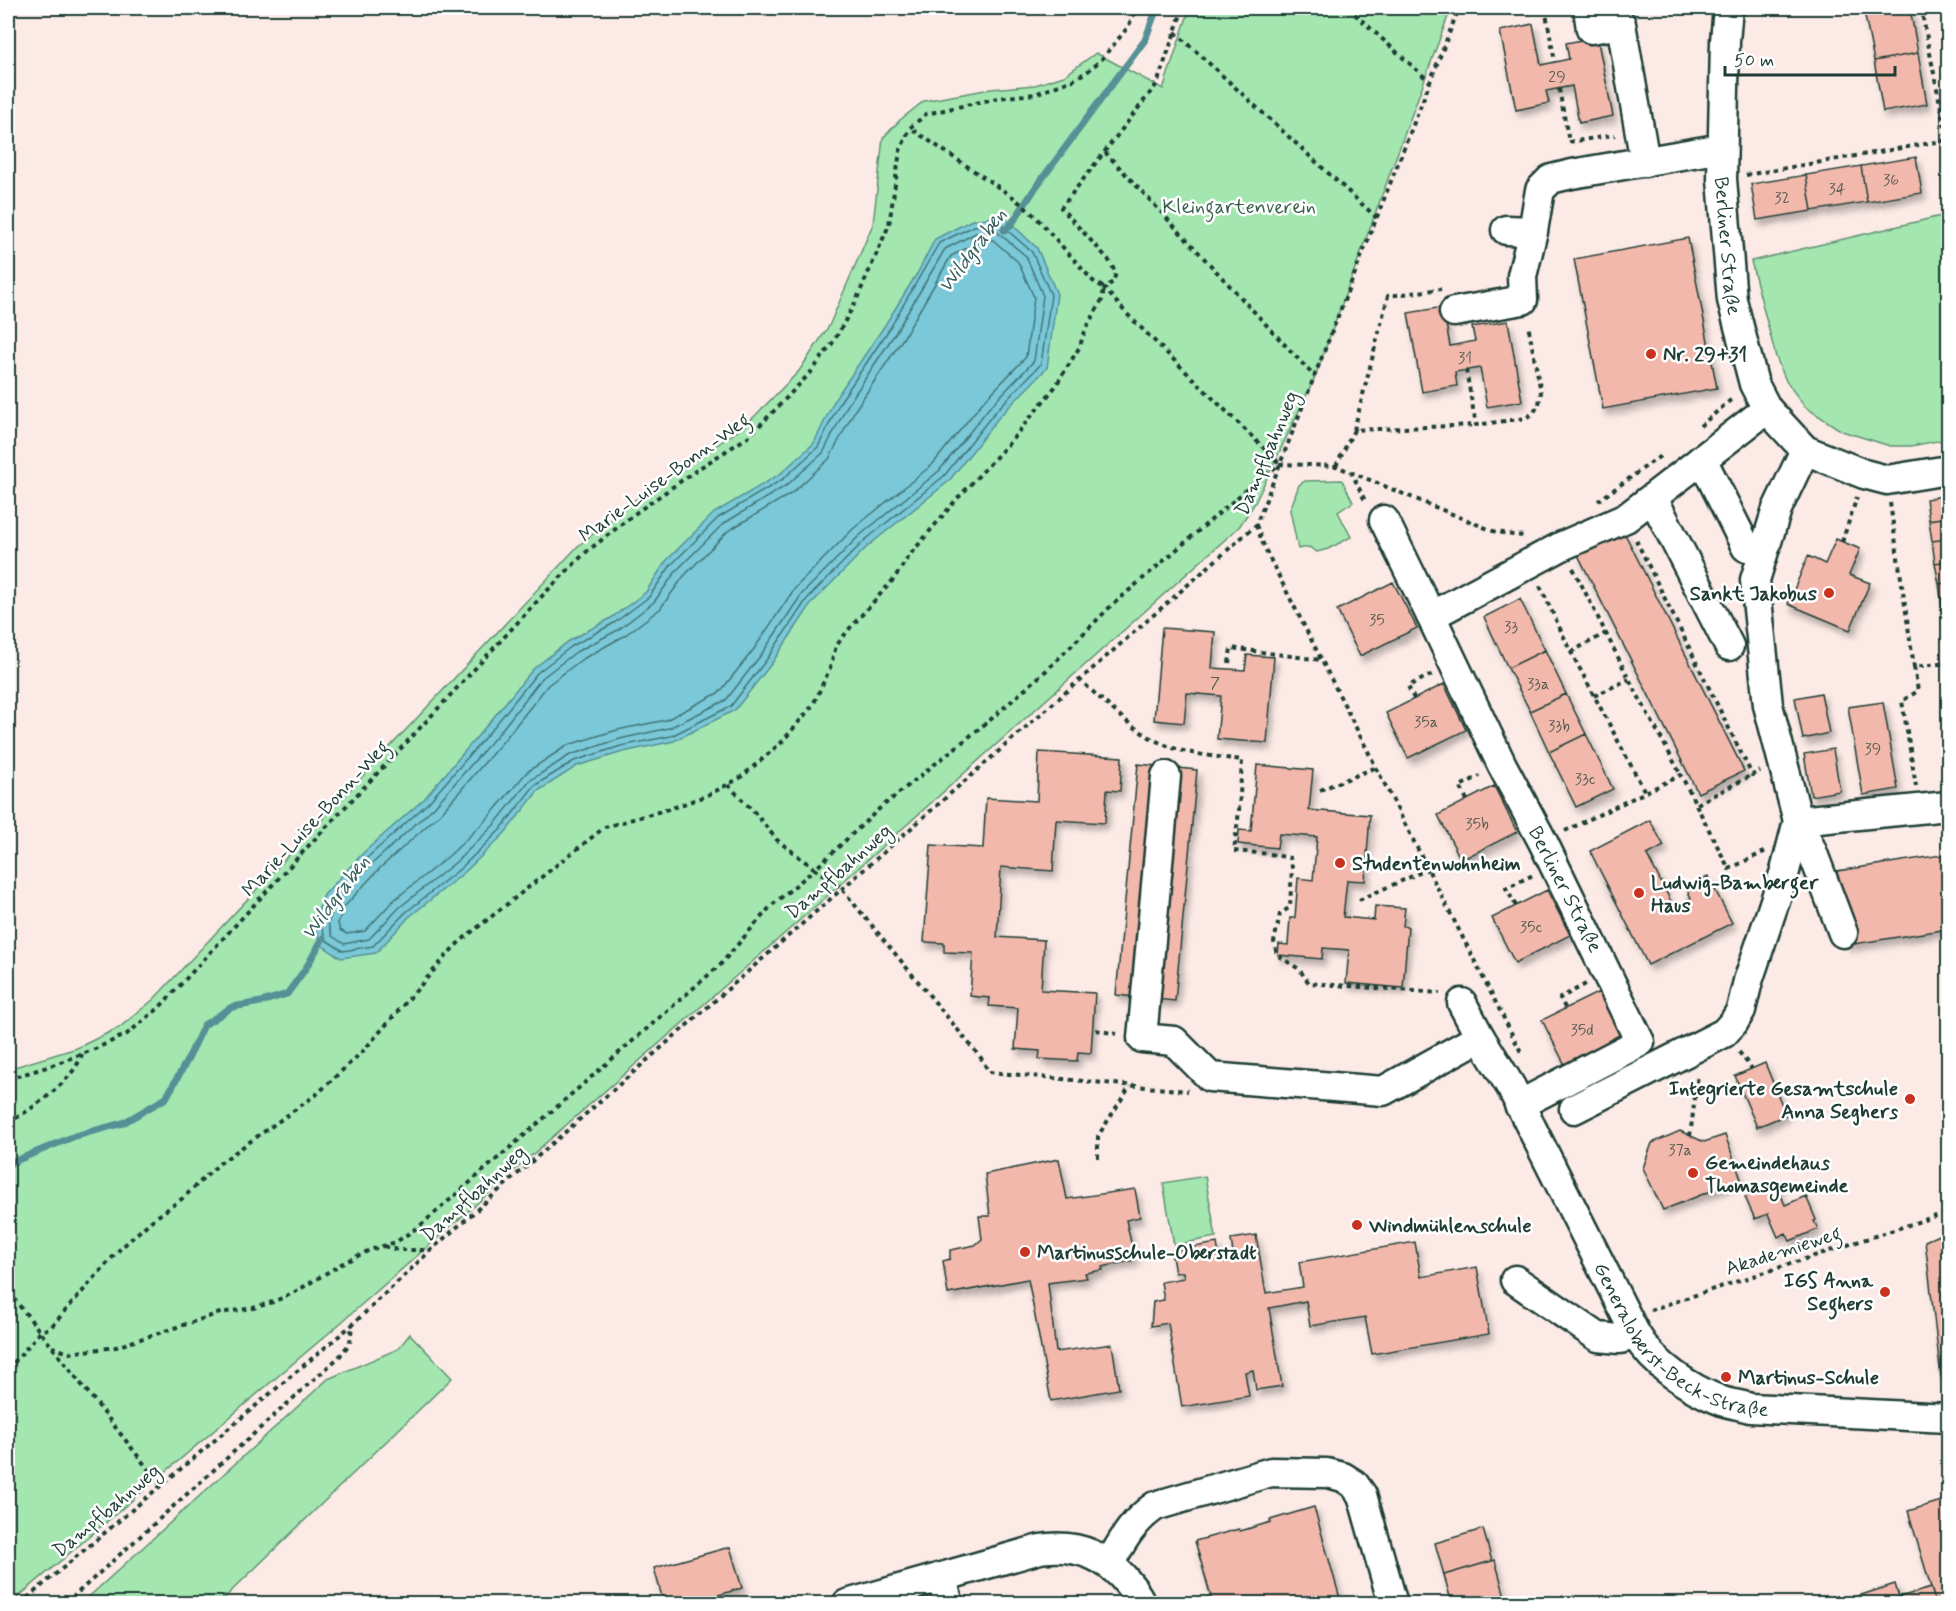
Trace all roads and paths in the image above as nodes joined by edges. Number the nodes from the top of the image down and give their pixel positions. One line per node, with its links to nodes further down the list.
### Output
1 (1137, 8): 13 (path)
2 (1183, 8): 9 (path)
3 (1348, 8): 11 (path)
4 (1459, 8): 11 (path, Dampfbahnweg)
5 (1545, 8): 10 (path)
6 (1588, 8): 14 (street)
7 (1728, 8): 16 (street, Berliner Straße)
8 (1921, 8): 15 (path)
9 (1175, 32): 17 (path); 20 (path)
10 (1555, 62)
11 (1430, 82): 20 (path, Dampfbahnweg)
12 (1559, 89): 14 (path)
13 (910, 128): 21 (path); 89 (path, Marie-Luise-Bonn-Weg)
14 (1640, 131): 18 (street)
15 (1948, 142): 19 (path)
16 (1722, 148): 18 (street, Berliner Straße); 19 (street, Berliner Straße)
17 (1105, 152): 21 (path); 25 (path)
18 (1645, 162): 22 (street, Berliner Straße)
19 (1722, 179): 26 (street, Berliner Straße)
20 (1377, 218): 25 (path, Dampfbahnweg)
21 (1104, 288): 34 (path); 68 (path)
22 (1522, 300): 23 (street); 28 (path)
23 (1454, 312): 29 (path)
24 (1466, 370): 28 (path)
25 (1315, 377): 34 (path, Dampfbahnweg)
26 (1754, 384): 27 (street, Berliner Straße); 30 (path)
27 (1767, 409): 31 (street, Berliner Straße); 33 (street)
28 (1476, 425): 29 (path)
29 (1354, 430): 35 (path)
30 (1692, 433)
31 (1804, 450): 38 (street, Berliner Straße); 62 (street)
32 (1665, 453): 40 (path)
33 (1702, 459): 39 (street); 47 (street)
34 (1280, 464): 35 (path); 43 (path, Dampfbahnweg); 77 (path)
35 (1336, 466): 37 (path)
36 (1948, 470): 38 (street)
37 (1351, 471): 41 (path); 44 (path)
38 (1875, 477): 45 (path); 57 (path)
39 (1653, 498): 42 (street); 51 (street)
40 (1592, 505)
41 (1376, 515): 49 (street, Berliner Straße)
42 (1626, 518): 46 (street); 66 (path)
43 (1256, 525): 53 (path); 58 (path, Dampfbahnweg)
44 (1530, 536)
45 (1842, 542)
46 (1562, 546): 48 (street); 50 (path)
47 (1746, 547)
48 (1529, 564): 49 (street); 52 (path)
49 (1431, 616): 56 (street, Berliner Straße)
50 (1606, 633): 52 (path); 59 (path)
51 (1730, 646)
52 (1571, 652): 60 (path)
53 (1322, 660): 54 (path); 64 (path)
54 (1229, 663)
55 (1948, 663): 57 (path)
56 (1453, 664): 61 (path); 63 (street, Berliner Straße)
57 (1914, 667): 74 (path)
58 (1079, 679): 80 (path, Dampfbahnweg); 85 (path)
59 (1629, 679): 60 (path); 65 (path)
60 (1594, 696): 70 (path)
61 (1414, 699)
62 (1782, 760): 66 (path); 75 (street)
63 (1502, 765): 71 (path); 76 (street, Berliner Straße)
64 (1377, 767): 69 (path); 78 (path)
65 (1681, 775): 70 (path); 72 (path)
66 (1752, 775): 72 (path)
67 (1166, 776): 91 (street)
68 (728, 785): 77 (path); 106 (path)
69 (1320, 790)
70 (1645, 792): 76 (path)
71 (1467, 800)
72 (1696, 804): 79 (path)
73 (1948, 806): 74 (street)
74 (1920, 809): 75 (street)
75 (1798, 821): 83 (street); 88 (street)
76 (1548, 853): 82 (path); 84 (street, Berliner Straße)
77 (816, 869): 80 (path); 100 (path)
78 (1428, 869): 81 (path); 90 (path)
79 (1729, 869)
80 (841, 888): 93 (path); 101 (path, Dampfbahnweg)
81 (1359, 900)
82 (1516, 906)
83 (1843, 933)
84 (1608, 973): 86 (path); 94 (street, Berliner Straße)
85 (1462, 1003): 87 (street, Generaloberst-Beck-Straße)
86 (1565, 1008)
87 (1480, 1037): 91 (street); 94 (street, Generaloberst-Beck-Straße)
88 (1701, 1044): 95 (street); 97 (path)
89 (82, 1054): 92 (path, Marie-Luise-Bonn-Weg); 96 (path)
90 (1523, 1055)
91 (1210, 1077): 93 (path)
92 (8, 1079)
93 (1130, 1086): 98 (path)
94 (1519, 1105): 104 (street, Generaloberst-Beck-Straße)
95 (1574, 1109)
96 (8, 1123)
97 (1690, 1136)
98 (1098, 1158)
99 (1948, 1212): 104 (path, Akademieweg)
100 (384, 1246): 101 (path); 107 (path)
101 (431, 1250): 105 (path, Dampfbahnweg)
102 (1515, 1280): 104 (street)
103 (8, 1291): 106 (path)
104 (1639, 1316): 109 (street, Generaloberst-Beck-Straße)
105 (353, 1324): 110 (path, Dampfbahnweg); 114 (path)
106 (40, 1332): 107 (path); 108 (path)
107 (52, 1347): 110 (path)
108 (8, 1370)
109 (1948, 1419)
110 (160, 1484): 113 (path, Dampfbahnweg)
111 (1109, 1564): 112 (street); 116 (street); 117 (street)
112 (945, 1590): 115 (street)
113 (20, 1604)
114 (65, 1604)
115 (847, 1604)
116 (1140, 1604)
117 (1393, 1604)

